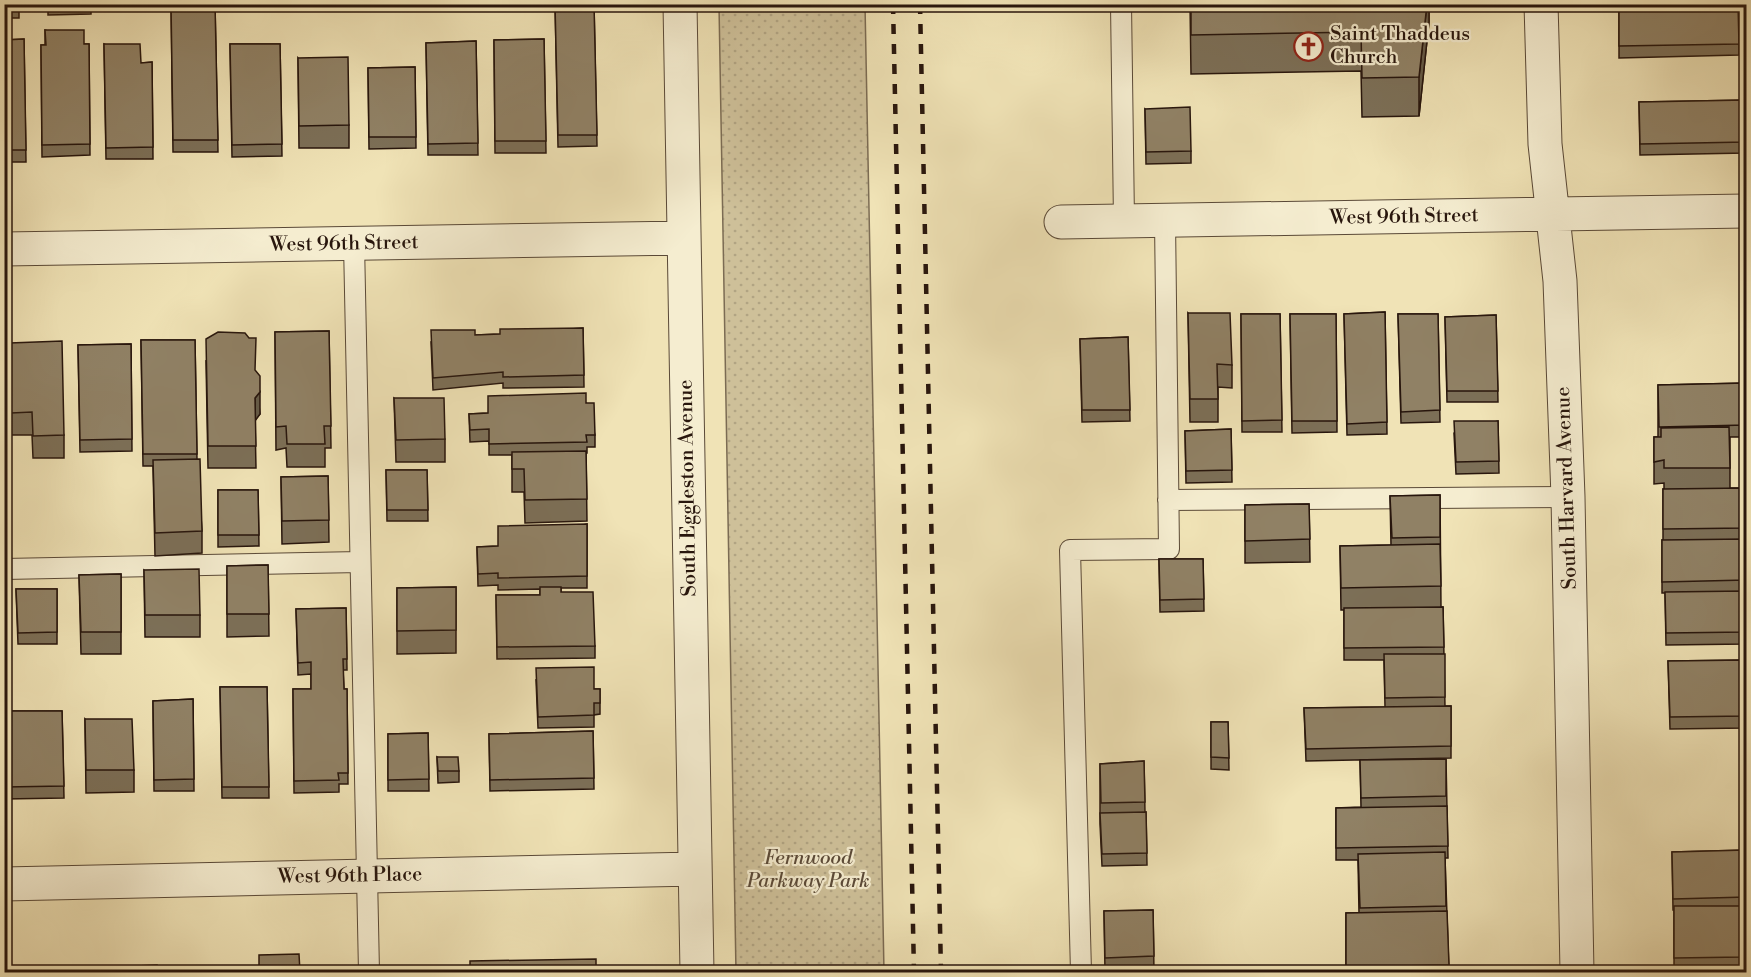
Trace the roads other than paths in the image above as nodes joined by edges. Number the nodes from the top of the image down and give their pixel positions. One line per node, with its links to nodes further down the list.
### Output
1 (680, 4): 9 (street, South Eggleston Avenue)
2 (1121, 4): 7 (lane)
3 (1542, 4): 5 (street, South Harvard Avenue)
4 (1746, 211): 5 (street, West 96th Street)
5 (1553, 215): 6 (street, West 96th Street); 12 (street, South Harvard Avenue)
6 (1165, 220): 7 (street, West 96th Street); 13 (lane)
7 (1124, 221): 8 (street, West 96th Street)
8 (1061, 222)
9 (684, 238): 10 (street, West 96th Street); 16 (street, South Eggleston Avenue)
10 (354, 243): 11 (street, West 96th Street); 14 (lane)
11 (4, 249)
12 (1568, 498): 13 (lane); 22 (street, South Harvard Avenue)
13 (1168, 500): 21 (lane)
14 (360, 562): 15 (lane); 17 (lane)
15 (4, 569)
16 (695, 869): 17 (street, West 96th Place); 20 (street, South Eggleston Avenue)
17 (367, 876): 18 (street, West 96th Place); 19 (lane)
18 (4, 884)
19 (369, 972)
20 (697, 972)
21 (1081, 972)
22 (1577, 972)

